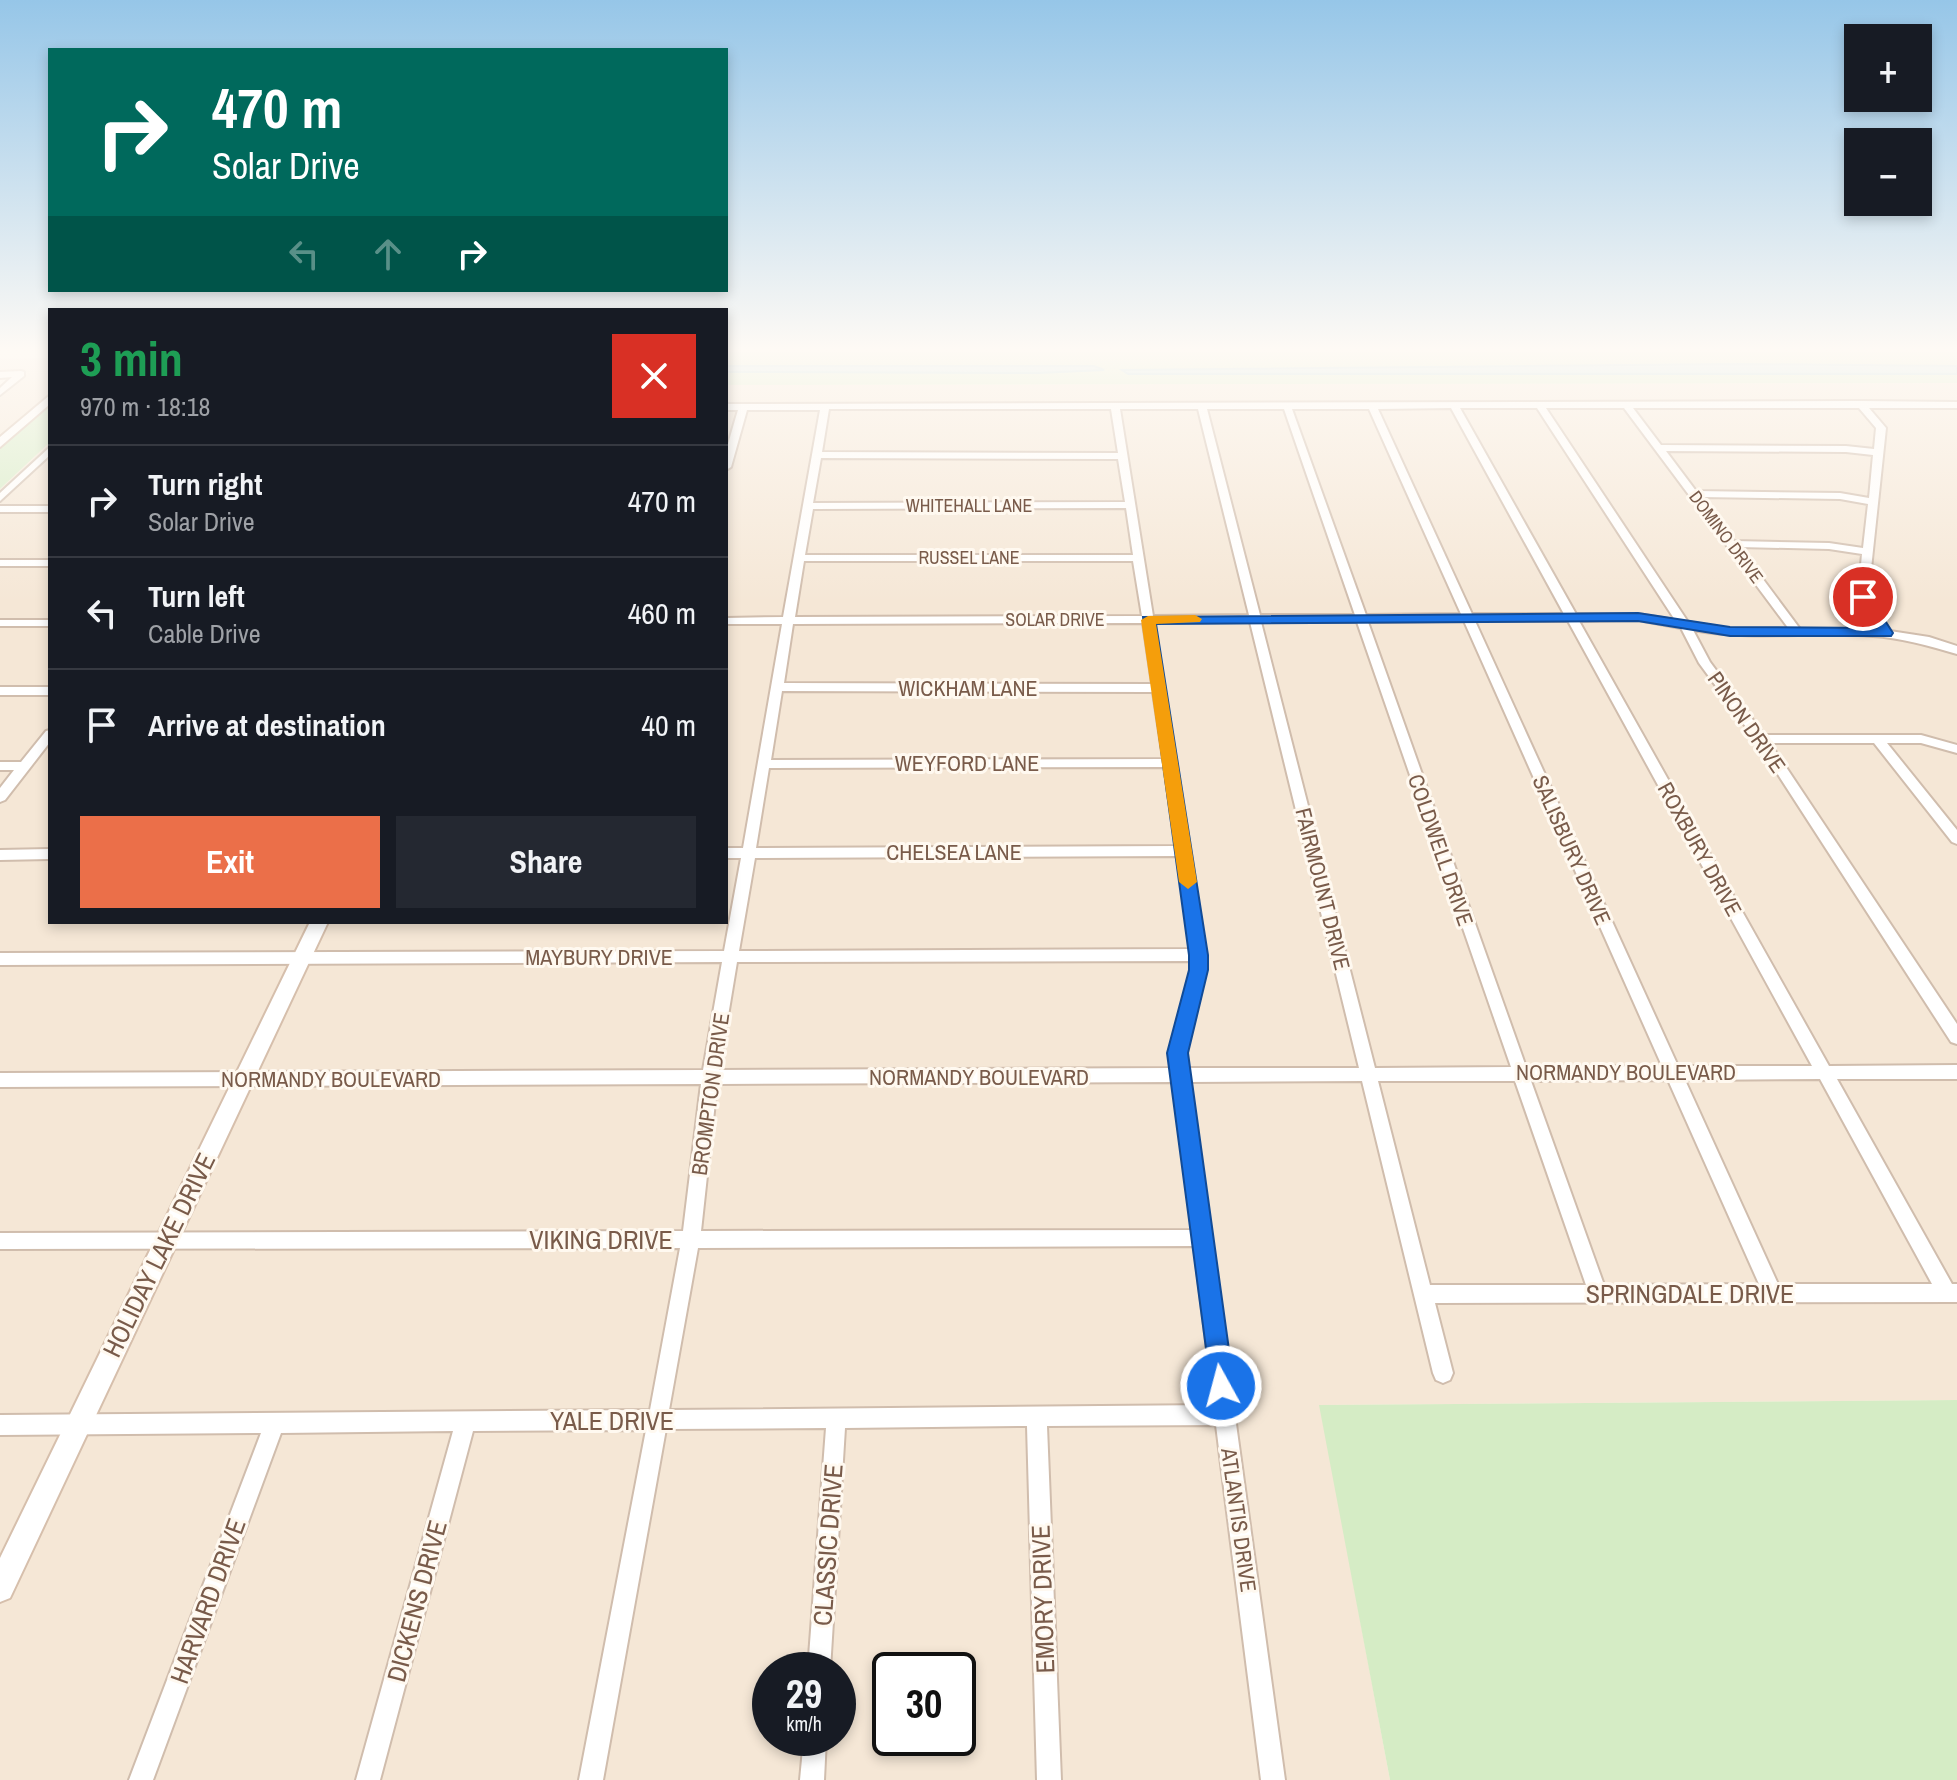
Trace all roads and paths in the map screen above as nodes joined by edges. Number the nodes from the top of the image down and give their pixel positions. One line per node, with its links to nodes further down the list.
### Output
1 (735, 435): 16 (street)
2 (820, 435): 13 (street, BROMPTON DRIVE)
3 (1120, 435): 14 (street, ATLANTIS DRIVE)
4 (1209, 435): 31 (street, FAIRMOUNT DRIVE)
5 (1297, 435): 32 (street, COLDWELL DRIVE)
6 (1385, 435): 33 (street, SALISBURY DRIVE)
7 (1471, 435): 30 (street, ROXBURY DRIVE)
8 (1559, 435): 39 (street, PINON DRIVE)
9 (1650, 435): 11 (street, DOMINO DRIVE)
10 (1881, 435): 12 (street)
11 (1660, 448): 12 (street); 17 (street, DOMINO DRIVE)
12 (1880, 453): 19 (street)
13 (816, 455): 14 (street); 21 (street, BROMPTON DRIVE)
14 (1123, 456): 20 (street, ATLANTIS DRIVE)
15 (46, 458): 18 (street)
16 (728, 460)
17 (1694, 494): 19 (street); 24 (street, DOMINO DRIVE)
18 (0, 498)
19 (1872, 502): 25 (street)
20 (1131, 505): 21 (street, WHITEHALL LANE); 27 (street, ATLANTIS DRIVE)
21 (808, 506): 26 (street, BROMPTON DRIVE)
22 (0, 509): 23 (street)
23 (48, 509)
24 (1732, 544): 25 (street); 40 (street, DOMINO DRIVE)
25 (1868, 552): 41 (street)
26 (799, 558): 27 (street, RUSSEL LANE); 36 (street, BROMPTON DRIVE)
27 (1139, 558): 34 (street, ATLANTIS DRIVE)
28 (0, 563): 29 (street)
29 (48, 563)
30 (1571, 617): 33 (street, SOLAR DRIVE); 39 (street, SOLAR DRIVE); 70 (street, ROXBURY DRIVE)
31 (1254, 618): 32 (street, SOLAR DRIVE); 34 (street, SOLAR DRIVE); 72 (street, FAIRMOUNT DRIVE)
32 (1360, 618): 33 (street, SOLAR DRIVE); 68 (street, COLDWELL DRIVE)
33 (1466, 618): 69 (street, SALISBURY DRIVE)
34 (1148, 620): 36 (street, SOLAR DRIVE); 44 (street, ATLANTIS DRIVE)
35 (728, 621): 36 (street, SOLAR DRIVE)
36 (788, 621): 43 (street, BROMPTON DRIVE)
37 (0, 623): 38 (street)
38 (48, 623)
39 (1684, 624): 40 (street, SOLAR DRIVE); 48 (street, PINON DRIVE)
40 (1795, 629): 41 (street, SOLAR DRIVE)
41 (1886, 633): 42 (street, SOLAR DRIVE)
42 (1957, 650)
43 (777, 687): 44 (street, WICKHAM LANE); 52 (street, BROMPTON DRIVE)
44 (1158, 688): 51 (street, ATLANTIS DRIVE)
45 (0, 691): 46 (street)
46 (48, 691)
47 (48, 737): 54 (street)
48 (1761, 739): 49 (street); 67 (street, PINON DRIVE)
49 (1878, 740): 50 (street); 56 (street)
50 (1957, 749)
51 (1170, 763): 52 (street, WEYFORD LANE); 57 (street, ATLANTIS DRIVE)
52 (764, 764): 59 (street, BROMPTON DRIVE)
53 (0, 766): 54 (street)
54 (25, 766): 55 (street)
55 (0, 797)
56 (1957, 839)
57 (1183, 851): 59 (street, CHELSEA LANE); 63 (street, ATLANTIS DRIVE)
58 (728, 853): 59 (street, CHELSEA LANE)
59 (749, 853): 64 (street, BROMPTON DRIVE)
60 (48, 854): 61 (street)
61 (0, 855)
62 (318, 924): 65 (street, HOLIDAY LAKE DRIVE)
63 (1199, 955): 64 (street, MAYBURY DRIVE); 73 (street, ATLANTIS DRIVE)
64 (731, 956): 65 (street, MAYBURY DRIVE); 74 (street, BROMPTON DRIVE)
65 (301, 958): 66 (street, MAYBURY DRIVE); 75 (street, HOLIDAY LAKE DRIVE)
66 (0, 959)
67 (1957, 1037)
68 (1519, 1072): 69 (street, NORMANDY BOULEVARD); 72 (street, NORMANDY BOULEVARD); 83 (street, COLDWELL DRIVE)
69 (1672, 1072): 70 (street, NORMANDY BOULEVARD); 84 (street, SALISBURY DRIVE)
70 (1824, 1072): 71 (street, NORMANDY BOULEVARD); 81 (street, ROXBURY DRIVE)
71 (1957, 1072)
72 (1369, 1074): 73 (street, NORMANDY BOULEVARD); 82 (street, FAIRMOUNT DRIVE)
73 (1182, 1077): 74 (street, NORMANDY BOULEVARD); 77 (street, ATLANTIS DRIVE)
74 (710, 1078): 75 (street, NORMANDY BOULEVARD); 78 (street, BROMPTON DRIVE)
75 (243, 1079): 76 (street, NORMANDY BOULEVARD); 79 (street, HOLIDAY LAKE DRIVE)
76 (0, 1080)
77 (1202, 1238): 78 (street, VIKING DRIVE); 86 (street, ATLANTIS DRIVE)
78 (691, 1239): 79 (street, VIKING DRIVE); 89 (street, BROMPTON DRIVE)
79 (166, 1240): 80 (street, VIKING DRIVE); 93 (street, HOLIDAY LAKE DRIVE)
80 (0, 1241)
81 (1952, 1293): 84 (street, SPRINGDALE DRIVE)
82 (1423, 1294): 83 (street, SPRINGDALE DRIVE); 85 (street, FAIRMOUNT DRIVE)
83 (1598, 1294): 84 (street, SPRINGDALE DRIVE)
84 (1773, 1294)
85 (1443, 1373)
86 (1225, 1415): 87 (street, YALE DRIVE); 102 (street, ATLANTIS DRIVE)
87 (1037, 1417): 90 (street, YALE DRIVE); 101 (street, EMORY DRIVE)
88 (466, 1421): 89 (street, YALE DRIVE); 91 (street, YALE DRIVE); 98 (street, DICKENS DRIVE)
89 (659, 1421): 90 (street, YALE DRIVE); 99 (street, BROMPTON DRIVE)
90 (836, 1421): 95 (street, CLASSIC DRIVE)
91 (275, 1422): 93 (street, YALE DRIVE); 97 (street, HARVARD DRIVE)
92 (0, 1425): 93 (street, YALE DRIVE)
93 (78, 1425): 94 (street, HOLIDAY LAKE DRIVE)
94 (0, 1588)
95 (820, 1652)
96 (814, 1756): 100 (street)
97 (141, 1780)
98 (368, 1780)
99 (591, 1780)
100 (812, 1780)
101 (1049, 1780)
102 (1273, 1780)

